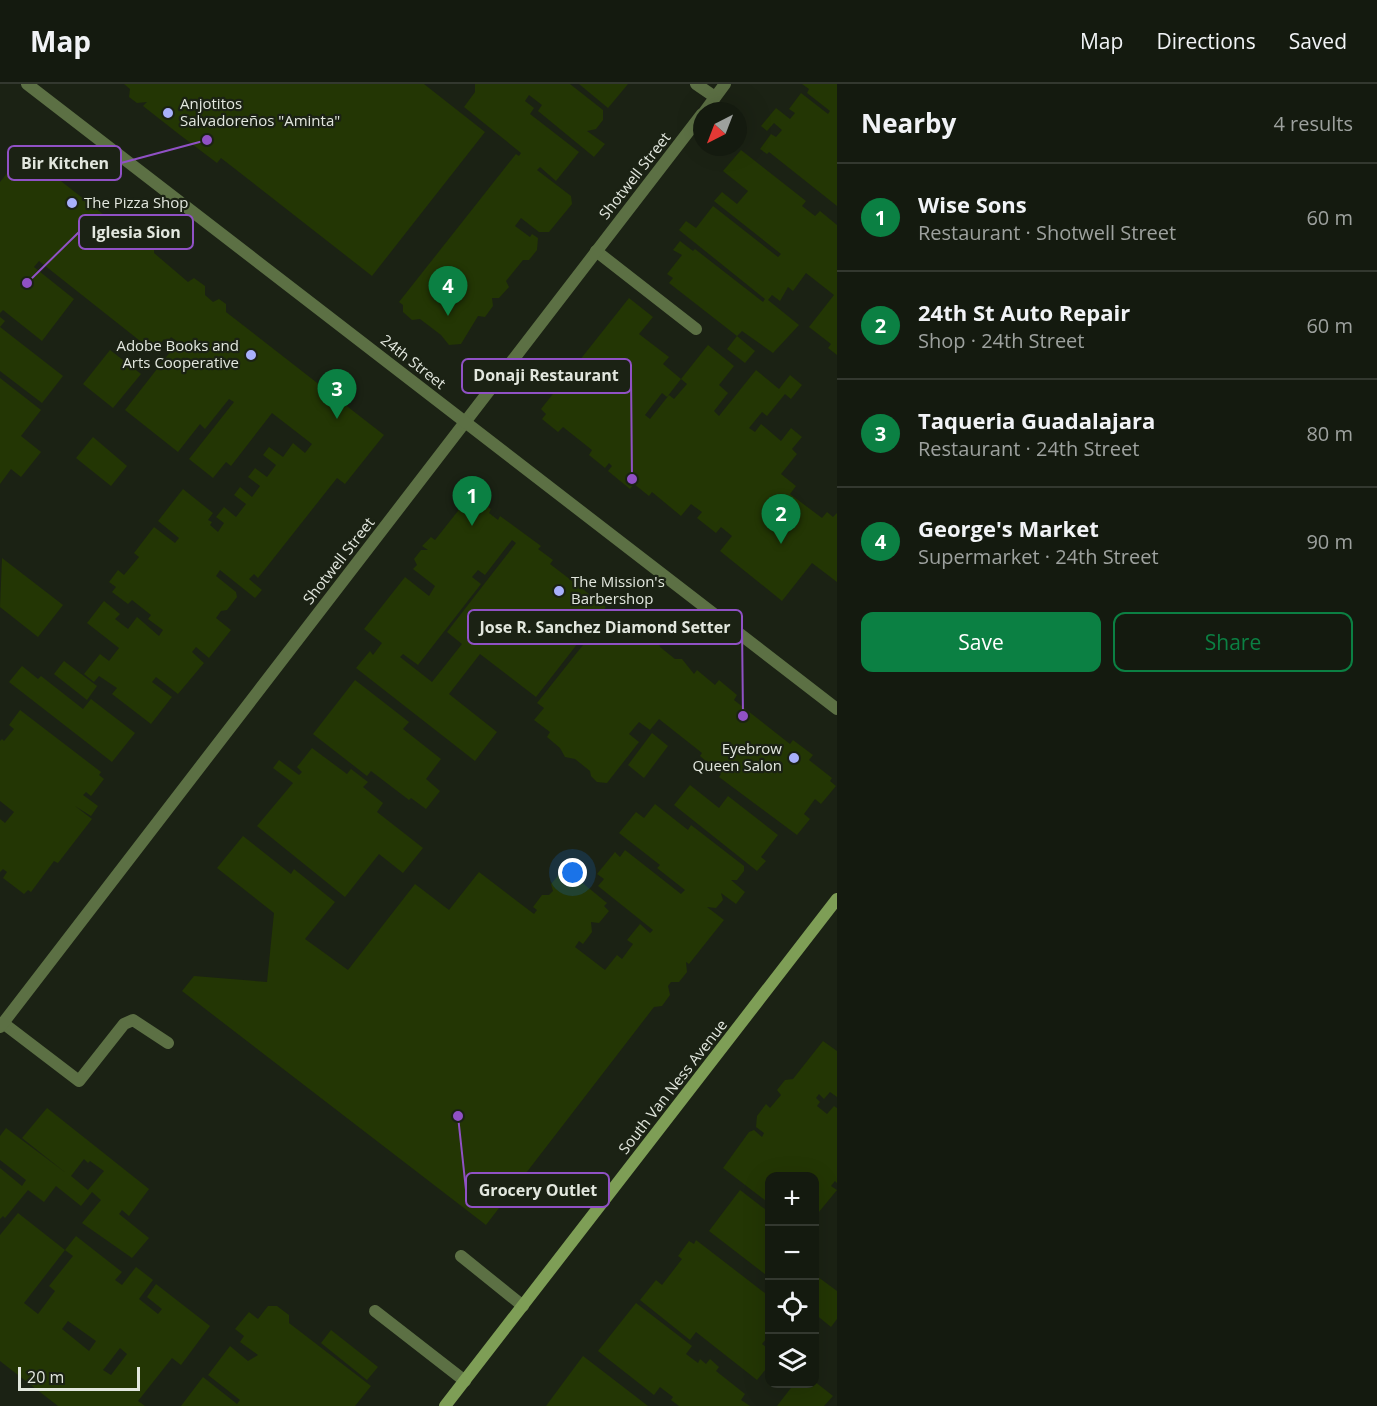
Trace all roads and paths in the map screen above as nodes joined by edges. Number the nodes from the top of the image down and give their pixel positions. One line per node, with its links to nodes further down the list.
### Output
1 (27, 84): 9 (street, 24th Street)
2 (696, 84): 4 (street)
3 (725, 84): 4 (street, Shotwell Street)
4 (715, 97): 5 (street, Shotwell Street)
5 (711, 102)
6 (693, 126): 7 (street, Shotwell Street)
7 (596, 251): 8 (street); 9 (street, Shotwell Street)
8 (696, 329)
9 (465, 422): 10 (street, 24th Street); 12 (street, Shotwell Street)
10 (837, 709)
11 (837, 900): 15 (main road, South Van Ness Avenue)
12 (2, 1025): 13 (street)
13 (168, 1043)
14 (461, 1256): 15 (street)
15 (523, 1306): 17 (main road, South Van Ness Avenue)
16 (375, 1311): 17 (street)
17 (465, 1381): 18 (main road, South Van Ness Avenue)
18 (446, 1406)

